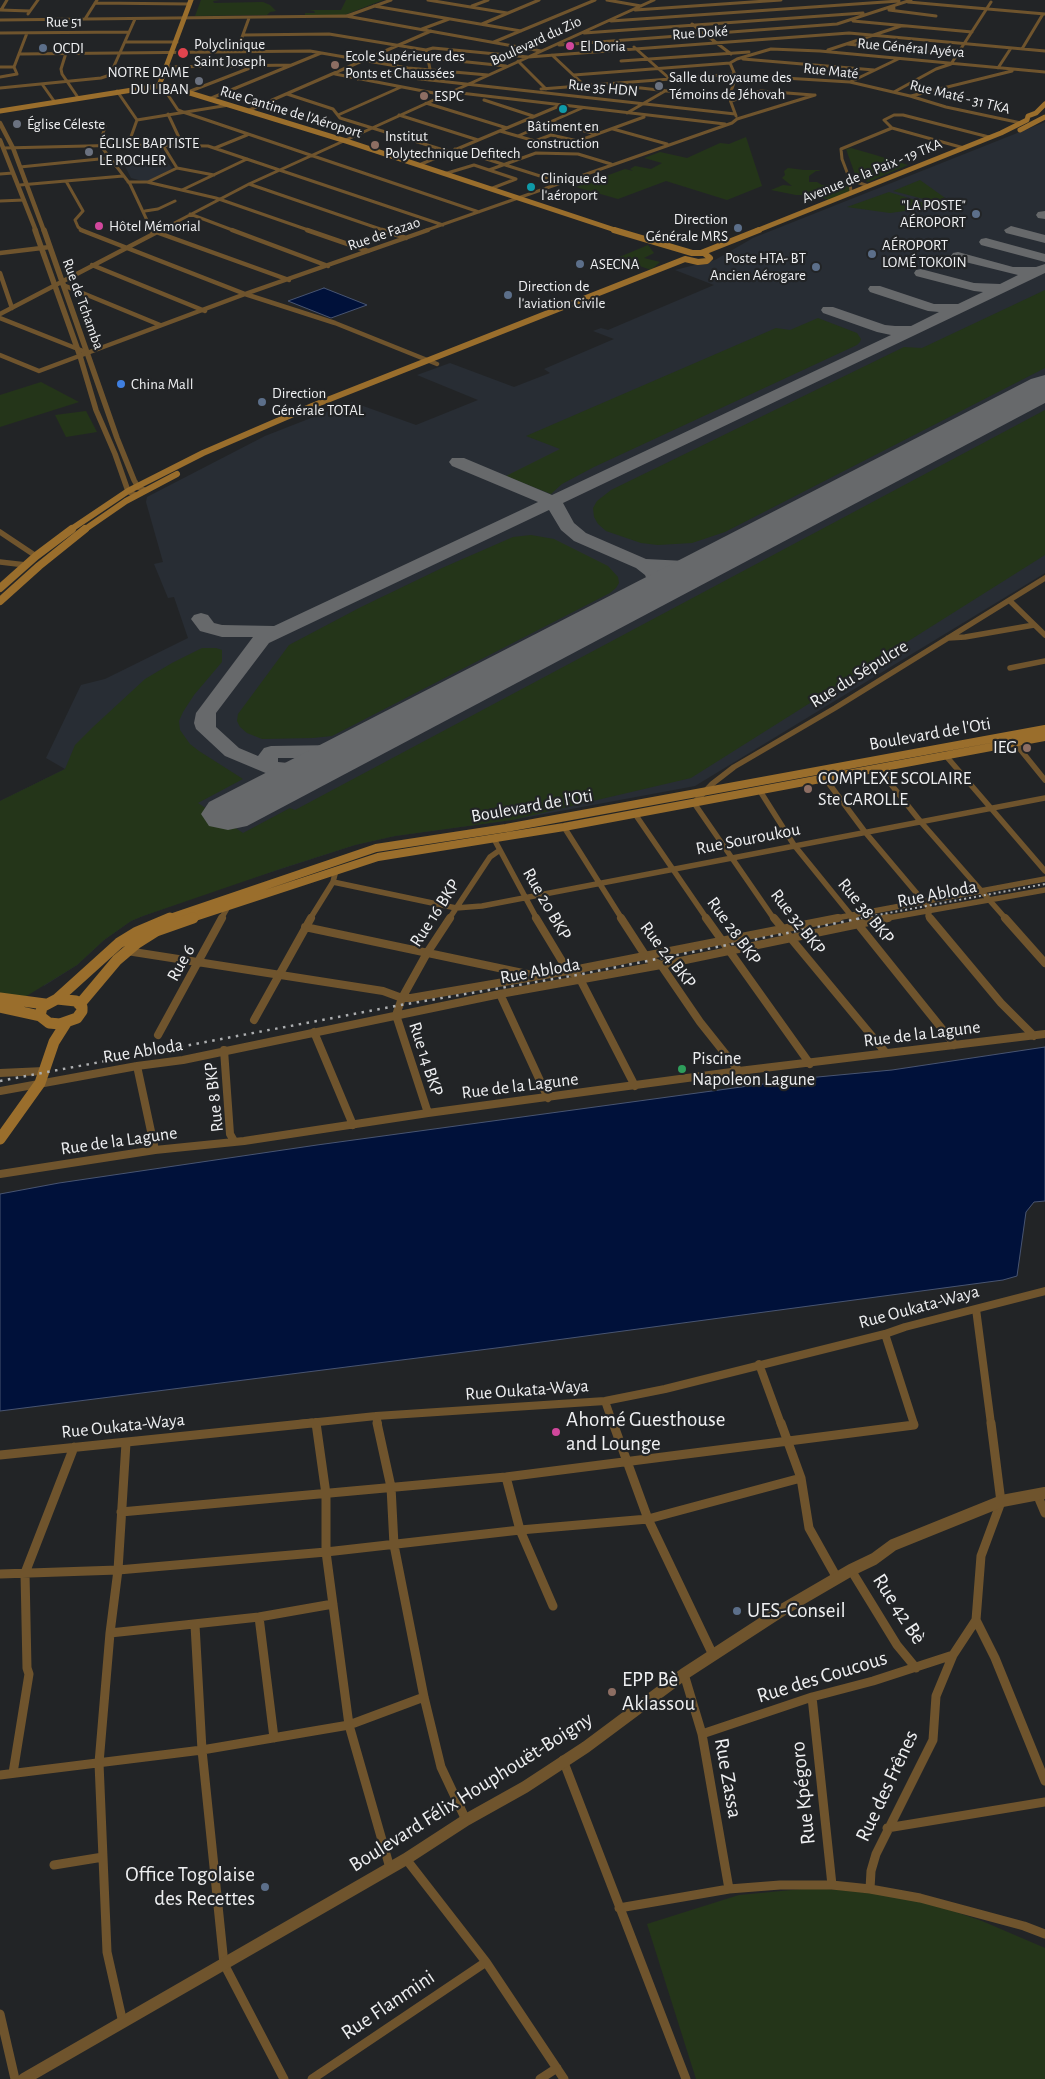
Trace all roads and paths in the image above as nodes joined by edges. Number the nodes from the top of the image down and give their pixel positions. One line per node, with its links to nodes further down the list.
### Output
1 (7, 0): 27 (street)
2 (38, 0): 29 (street)
3 (390, 0): 22 (street)
4 (428, 0): 19 (street)
5 (451, 0): 19 (street)
6 (488, 0): 24 (street)
7 (539, 0): 31 (street)
8 (595, 0): 54 (street)
9 (608, 0): 23 (street)
10 (654, 0): 23 (street, Boulevard du Zio)
11 (781, 0): 13 (street)
12 (864, 0): 20 (street)
13 (764, 1): 25 (street); 28 (street)
14 (908, 1): 20 (street); 21 (street); 32 (street); 36 (street)
15 (96, 2): 16 (street); 42 (street)
16 (139, 2): 17 (street)
17 (190, 2): 38 (main road)
18 (992, 2): 26 (street)
19 (444, 3): 24 (street)
20 (868, 3): 28 (street)
21 (943, 5): 26 (street); 36 (street)
22 (374, 6): 34 (street); 40 (street)
23 (641, 6): 30 (street, Boulevard du Zio)
24 (471, 7): 31 (street)
25 (672, 8): 30 (street); 35 (street)
26 (987, 9): 33 (street); 57 (street)
27 (0, 10): 29 (street)
28 (777, 10): 35 (street); 41 (street)
29 (30, 11): 44 (street)
30 (630, 11): 46 (street, Boulevard du Zio)
31 (507, 13): 47 (street)
32 (873, 13): 41 (street); 45 (street)
33 (1044, 14): 77 (street)
34 (346, 16): 39 (street); 52 (street)
35 (683, 16): 46 (street); 48 (street)
36 (936, 16): 51 (street)
37 (135, 18): 38 (street); 42 (street); 56 (street)
38 (184, 18): 39 (street); 68 (main road)
39 (249, 18): 62 (street)
40 (450, 18): 47 (street); 52 (street)
41 (790, 18): 48 (street); 50 (street)
42 (85, 19): 44 (street)
43 (0, 20): 44 (street)
44 (24, 20)
45 (851, 20): 49 (street); 50 (street)
46 (605, 22): 60 (street, Boulevard du Zio)
47 (481, 24): 54 (street)
48 (694, 25): 55 (street); 61 (street)
49 (904, 25): 51 (street); 64 (street)
50 (802, 26): 61 (street)
51 (928, 28): 57 (street)
52 (421, 29): 53 (street)
53 (432, 31): 69 (street); 74 (street)
54 (521, 31): 69 (street)
55 (615, 31): 60 (street); 66 (street)
56 (129, 32): 59 (street, Rue 51); 67 (street)
57 (972, 32): 72 (street)
58 (0, 33): 59 (street, Rue 51)
59 (27, 33): 89 (street)
60 (579, 33): 73 (street, Boulevard du Zio)
61 (706, 34): 66 (street); 70 (street)
62 (244, 35): 65 (street); 79 (street)
63 (367, 35): 65 (street)
64 (874, 35): 70 (street, Rue Doké); 71 (street); 72 (street, Rue Doké)
65 (358, 39): 74 (street)
66 (626, 40): 73 (street); 76 (street)
67 (125, 42): 68 (street); 86 (street)
68 (177, 42): 84 (main road)
69 (494, 42): 80 (street)
70 (717, 43): 76 (street, Rue Doké); 88 (street)
71 (847, 44): 82 (street); 90 (street)
72 (965, 44): 75 (street, Rue Doké); 90 (street)
73 (554, 45): 80 (street, Boulevard du Zio)
74 (398, 46): 78 (street); 97 (street)
75 (1011, 48): 77 (street, Rue Doké); 108 (street)
76 (636, 49): 91 (street, Rue Doké); 95 (street)
77 (1022, 49): 83 (street, Rue Doké)
78 (426, 50): 92 (street); 93 (street)
79 (237, 51): 84 (street); 87 (street)
80 (541, 51): 92 (street, Boulevard du Zio)
81 (762, 51): 82 (street, Rue Général Ayéva); 88 (street); 96 (street)
82 (820, 51): 94 (street, Rue Général Ayéva)
83 (1045, 51)
84 (172, 52): 86 (street); 107 (main road)
85 (66, 53): 86 (street); 89 (street); 121 (street)
86 (120, 53): 121 (street)
87 (322, 53): 97 (street); 102 (street)
88 (729, 53): 95 (street); 96 (street)
89 (20, 54): 106 (street)
90 (958, 54): 101 (street)
91 (552, 55): 92 (street, Rue Doké); 116 (street)
92 (528, 57): 98 (street, Boulevard du Zio)
93 (429, 58): 104 (street); 109 (street)
94 (898, 58): 101 (street, Rue Général Ayéva); 111 (street)
95 (647, 59): 99 (street); 110 (street)
96 (737, 59): 100 (street); 111 (street)
97 (364, 61): 109 (street); 114 (street)
98 (518, 61): 104 (street, Boulevard du Zio); 130 (street)
99 (621, 61)
100 (730, 64): 110 (street); 117 (street)
101 (951, 64): 108 (street, Rue Général Ayéva); 136 (street)
102 (292, 65): 103 (street); 142 (street)
103 (255, 66): 107 (street); 134 (street)
104 (507, 66): 115 (street, Boulevard du Zio)
105 (0, 67): 106 (street)
106 (14, 67): 118 (street)
107 (166, 67): 126 (main road)
108 (998, 68): 112 (street, Rue Général Ayéva)
109 (430, 69): 115 (street)
110 (658, 69): 116 (street); 120 (street)
111 (874, 70): 122 (street)
112 (1017, 70): 113 (street, Rue Général Ayéva); 140 (street)
113 (1045, 72)
114 (334, 74): 119 (street); 137 (street)
115 (488, 75): 124 (street, Boulevard du Zio)
116 (574, 75): 127 (street)
117 (735, 75): 120 (street, Rue Maté); 122 (street, Rue Maté); 143 (street)
118 (0, 77)
119 (358, 79): 124 (street, Rue 35 HDN); 128 (street)
120 (670, 79): 125 (street, Rue Maté)
121 (67, 81): 123 (street); 141 (street)
122 (850, 82): 136 (street, Rue Maté)
123 (42, 84): 129 (street); 144 (street)
124 (469, 84): 131 (street, Rue 35 HDN); 135 (street, Boulevard du Zio)
125 (608, 84): 127 (street); 132 (street)
126 (160, 85): 133 (main road); 134 (main road, Rue Cantine de l'Aéroport); 153 (street)
127 (585, 86): 130 (street)
128 (401, 87): 139 (street); 157 (street)
129 (0, 88)
130 (546, 89): 131 (street)
131 (526, 90): 146 (street, Rue 35 HDN)
132 (665, 91): 143 (street); 146 (street)
133 (117, 92): 141 (main road); 163 (street)
134 (188, 92): 142 (main road, Rue Cantine de l'Aéroport)
135 (452, 92): 138 (street); 139 (street, Boulevard du Zio)
136 (894, 93): 140 (street, Rue Maté - 31 TKA)
137 (286, 94): 152 (street); 157 (street)
138 (468, 94): 149 (street); 159 (street)
139 (444, 95): 145 (street, Boulevard du Zio)
140 (910, 96): 166 (street, Rue Maté - 31 TKA)
141 (79, 98): 144 (main road); 151 (main road)
142 (209, 99): 148 (main road, Rue Cantine de l'Aéroport)
143 (730, 100): 156 (street); 162 (street, Rue de Fazao)
144 (54, 101): 151 (main road)
145 (426, 103): 158 (street, Boulevard du Zio); 170 (street)
146 (643, 104): 154 (street); 156 (street, Rue 35 HDN)
147 (1045, 104): 166 (main road, Avenue de la Paix - 19 TKA)
148 (229, 105): 152 (main road, Rue Cantine de l'Aéroport); 153 (street)
149 (559, 105): 150 (street); 159 (street)
150 (582, 108): 154 (street); 164 (street)
151 (0, 110)
152 (247, 111): 180 (main road, Rue Cantine de l'Aéroport)
153 (183, 112): 155 (street); 175 (street)
154 (627, 113): 160 (street)
155 (168, 114): 163 (street); 186 (street)
156 (735, 114): 162 (street)
157 (338, 115): 169 (street)
158 (399, 116): 169 (street, Boulevard du Zio); 179 (street)
159 (533, 116): 170 (street)
160 (648, 116): 167 (street); 171 (street)
161 (1045, 117): 242 (main road, Avenue de la Paix - 19 TKA)
162 (736, 119): 167 (street, Rue de Fazao)
163 (137, 120): 185 (street)
164 (550, 122): 174 (street); 176 (street)
165 (0, 123): 189 (street, Rue de Tchamba)
166 (1021, 123): 177 (main road, Avenue de la Paix - 19 TKA)
167 (728, 124): 183 (street, Rue de Fazao)
168 (105, 126): 184 (street)
169 (370, 128): 180 (street, Boulevard du Zio); 193 (street)
170 (507, 128): 173 (street)
171 (612, 128): 174 (street); 183 (street)
172 (892, 128): 177 (street); 191 (street); 211 (street)
173 (500, 131): 176 (street); 179 (street)
174 (596, 134): 182 (street)
175 (247, 136): 190 (street); 196 (street)
176 (518, 136): 181 (street)
177 (989, 137): 191 (main road, Avenue de la Paix - 19 TKA)
178 (0, 140): 188 (street, Rue de Tchamba)
179 (478, 140): 192 (street)
180 (346, 141): 196 (street, Boulevard du Zio); 200 (main road, Rue Cantine de l'Aéroport)
181 (535, 141): 182 (street); 194 (street)
182 (578, 141): 195 (street)
183 (668, 144): 201 (street, Rue de Fazao)
184 (100, 145): 185 (street); 189 (street); 197 (street)
185 (128, 145): 187 (street)
186 (183, 146): 187 (street); 190 (street)
187 (164, 147): 203 (street)
188 (4, 148): 189 (street); 206 (street, Rue de Tchamba)
189 (13, 148): 202 (street, Rue de Tchamba)
190 (216, 148): 198 (street)
191 (964, 148): 219 (main road, Avenue de la Paix - 19 TKA)
192 (455, 150): 193 (street); 199 (street)
193 (450, 152): 200 (street)
194 (536, 153): 195 (street); 199 (street)
195 (578, 154): 201 (street)
196 (310, 156): 204 (street, Boulevard du Zio); 229 (street)
197 (109, 158): 202 (street); 210 (street)
198 (247, 159): 204 (street); 209 (street)
199 (503, 164): 205 (street); 215 (street)
200 (419, 165): 208 (main road, Rue Cantine de l'Aéroport)
201 (612, 165): 215 (street, Rue de Fazao)
202 (20, 167): 218 (street, Rue de Tchamba)
203 (177, 168): 209 (street); 214 (street)
204 (279, 170): 216 (street, Boulevard du Zio); 231 (street)
205 (488, 170): 208 (street); 220 (street)
206 (13, 173): 207 (street); 217 (street, Rue de Tchamba)
207 (0, 174)
208 (444, 174): 220 (main road, Rue Cantine de l'Aéroport)
209 (214, 175): 221 (street)
210 (123, 176): 212 (street); 213 (street)
211 (850, 180): 219 (street); 222 (street)
212 (66, 181): 218 (street); 235 (street)
213 (128, 182): 214 (street); 228 (street)
214 (147, 182): 221 (street)
215 (562, 183): 223 (street, Rue de Fazao)
216 (249, 184): 225 (street, Boulevard du Zio); 233 (street)
217 (20, 185): 218 (street); 224 (street, Rue de Tchamba)
218 (28, 185): 237 (street, Rue de Tchamba)
219 (869, 186): 222 (main road, Avenue de la Paix - 19 TKA)
220 (490, 189): 223 (main road, Rue Cantine de l'Aéroport)
221 (182, 190): 225 (street)
222 (851, 193): 241 (main road, Avenue de la Paix - 19 TKA)
223 (518, 199): 229 (street, Rue de Fazao); 234 (main road, Rue Cantine de l'Aéroport)
224 (24, 200): 226 (street); 236 (street, Rue de Tchamba)
225 (220, 200): 230 (street, Boulevard du Zio); 238 (street)
226 (0, 201)
227 (174, 201): 228 (street)
228 (144, 211): 232 (street)
229 (479, 212): 231 (street, Rue de Fazao)
230 (190, 214): 232 (street, Boulevard du Zio); 246 (street)
231 (443, 225): 233 (street, Rue de Fazao)
232 (154, 232): 235 (street, Boulevard du Zio); 248 (street)
233 (406, 238): 238 (street, Rue de Fazao)
234 (650, 241): 240 (main road); 243 (main road)
235 (126, 247): 245 (street, Boulevard du Zio); 252 (street)
236 (42, 248): 237 (street); 239 (street); 250 (street, Rue de Tchamba)
237 (50, 248): 249 (street, Rue de Tchamba)
238 (368, 251): 246 (street, Rue de Fazao)
239 (0, 253)
240 (692, 253): 241 (main road); 243 (main road)
241 (700, 253): 242 (main road)
242 (708, 255): 244 (main road, Avenue de la Paix - 19 TKA)
243 (685, 257): 244 (main road); 262 (main road)
244 (694, 262): 263 (main road)
245 (92, 265): 249 (street, Boulevard du Zio); 254 (street)
246 (328, 266): 248 (street, Rue de Fazao)
247 (0, 273): 251 (street)
248 (290, 280): 252 (street, Rue de Fazao)
249 (62, 283): 250 (street, Boulevard du Zio); 257 (street); 259 (street, Rue de Tchamba)
250 (54, 285): 253 (street, Boulevard du Zio); 258 (street, Rue de Tchamba)
251 (2, 286): 253 (street)
252 (245, 294): 254 (street, Rue de Fazao); 262 (street)
253 (12, 308): 255 (street, Boulevard du Zio)
254 (205, 311): 257 (street, Rue de Fazao)
255 (0, 314)
256 (0, 318): 258 (street)
257 (160, 325): 259 (street, Rue de Fazao)
258 (77, 349): 259 (street); 261 (street, Rue de Tchamba)
259 (88, 352): 261 (street, Rue de Fazao); 264 (street, Rue de Tchamba)
260 (1, 356): 261 (street, Rue de Fazao)
261 (80, 356): 265 (street, Rue de Tchamba)
262 (428, 360): 263 (street); 264 (main road)
263 (437, 364): 264 (main road)
264 (141, 489): 265 (main road); 266 (main road)
265 (128, 491): 266 (street); 268 (main road)
266 (136, 496): 273 (main road)
267 (0, 532): 268 (street)
268 (36, 556): 270 (main road)
269 (0, 562): 270 (street)
270 (26, 564): 272 (main road)
271 (1045, 578): 275 (street, Rue du Sépulcre)
272 (0, 589): 273 (street)
273 (10, 592): 274 (main road)
274 (0, 601)
275 (1010, 601): 276 (street); 278 (street, Rue du Sépulcre)
276 (1034, 625): 277 (street); 278 (street)
277 (1045, 635)
278 (946, 638): 288 (street, Rue du Sépulcre)
279 (1045, 662): 280 (street)
280 (1010, 668)
281 (1045, 729): 288 (main road, Boulevard de l'Oti)
282 (1045, 737): 283 (main road, Boulevard de l'Oti)
283 (1015, 743): 284 (main road, Boulevard de l'Oti); 287 (street)
284 (946, 756): 285 (main road, Boulevard de l'Oti); 292 (street)
285 (879, 768): 286 (main road, Boulevard de l'Oti); 294 (street)
286 (824, 777): 289 (main road, Boulevard de l'Oti); 296 (street)
287 (1045, 780)
288 (705, 791): 291 (street, Rue du Sépulcre); 335 (main road, Boulevard de l'Oti)
289 (760, 791): 291 (main road, Boulevard de l'Oti); 298 (street, Rue 38 BKP)
290 (1045, 798): 292 (street, Rue Souroukou)
291 (694, 803): 293 (main road, Boulevard de l'Oti); 300 (street, Rue 32 BKP)
292 (990, 808): 294 (street, Rue Souroukou); 303 (street)
293 (635, 814): 295 (main road, Boulevard de l'Oti); 302 (street, Rue 28 BKP)
294 (920, 821): 296 (street, Rue Souroukou); 308 (street)
295 (564, 827): 297 (main road, Boulevard de l'Oti); 306 (street, Rue 24 BKP)
296 (865, 832): 298 (street, Rue Souroukou); 311 (street)
297 (494, 839): 299 (street, Rue 20 BKP); 301 (main road, Boulevard de l'Oti)
298 (794, 845): 300 (street, Rue Souroukou); 315 (street, Rue 38 BKP)
299 (500, 850): 309 (street, Rue 20 BKP); 313 (street, Rue 16 BKP)
300 (732, 858): 302 (street, Rue Souroukou); 318 (street, Rue 32 BKP)
301 (336, 870): 305 (street); 312 (main road, Boulevard de l'Oti)
302 (672, 870): 306 (street, Rue Souroukou); 320 (street, Rue 28 BKP)
303 (1045, 871)
304 (1045, 880): 308 (street)
305 (333, 882): 313 (street, Rue Souroukou); 317 (street)
306 (600, 884): 309 (street, Rue Souroukou); 324 (street, Rue 24 BKP)
307 (1045, 890): 310 (street, Rue Abloda)
308 (983, 891): 310 (street); 311 (street)
309 (525, 899): 313 (street, Rue Souroukou); 328 (street, Rue 20 BKP)
310 (990, 899): 314 (street, Rue Abloda); 326 (street)
311 (923, 900): 314 (street); 315 (street)
312 (229, 905): 322 (main road, Boulevard de l'Oti); 325 (street, Rue 6)
313 (456, 908): 323 (street, Rue 16 BKP)
314 (930, 909): 316 (street, Rue Abloda); 347 (street)
315 (850, 916): 316 (street, Rue 38 BKP); 318 (street)
316 (858, 925): 319 (street, Rue Abloda); 349 (street, Rue 38 BKP)
317 (305, 927): 323 (street); 329 (street)
318 (782, 930): 319 (street, Rue 32 BKP); 320 (street)
319 (791, 939): 321 (street, Rue Abloda); 351 (street, Rue 32 BKP)
320 (722, 941): 321 (street, Rue 28 BKP); 324 (street)
321 (730, 950): 327 (street, Rue Abloda); 352 (street, Rue 28 BKP)
322 (126, 952): 325 (street); 337 (main road, Boulevard de l'Oti)
323 (427, 953): 330 (street); 334 (street, Rue 16 BKP)
324 (645, 955): 327 (street, Rue 24 BKP); 328 (street)
325 (199, 963): 329 (street); 346 (street, Rue 6)
326 (1045, 963)
327 (661, 965): 331 (street, Rue Abloda); 355 (street, Rue 24 BKP)
328 (568, 971): 330 (street); 331 (street, Rue 20 BKP)
329 (280, 975): 334 (street); 341 (street)
330 (536, 976): 334 (street)
331 (580, 979): 332 (street, Rue Abloda); 358 (street, Rue 20 BKP)
332 (500, 994): 339 (street, Rue Abloda); 360 (street)
333 (0, 998): 336 (main road)
334 (402, 998): 339 (street, Rue 16 BKP)
335 (57, 999): 336 (main road, Boulevard de l'Oti); 337 (main road)
336 (45, 1004): 340 (main road)
337 (80, 1004): 343 (main road, Boulevard de l'Oti)
338 (0, 1007): 340 (main road)
339 (396, 1015): 344 (street, Rue Abloda); 361 (street, Rue 14 BKP)
340 (40, 1016): 342 (main road)
341 (254, 1020)
342 (49, 1023): 343 (main road); 348 (main road)
343 (66, 1023): 348 (main road)
344 (314, 1032): 350 (street, Rue Abloda); 362 (street)
345 (1045, 1034): 347 (street, Rue de la Lagune)
346 (158, 1035)
347 (1034, 1036): 349 (street, Rue de la Lagune)
348 (54, 1042): 354 (main road)
349 (955, 1045): 351 (street, Rue de la Lagune)
350 (224, 1050): 353 (street, Rue Abloda); 364 (street, Rue 8 BKP)
351 (886, 1053): 352 (street, Rue de la Lagune)
352 (810, 1064): 355 (street, Rue de la Lagune)
353 (137, 1066): 357 (street, Rue Abloda); 365 (street)
354 (44, 1071): 356 (street); 357 (main road)
355 (739, 1071): 358 (street, Rue de la Lagune)
356 (0, 1073)
357 (40, 1083): 359 (street, Rue Abloda); 363 (main road)
358 (635, 1086): 360 (street, Rue de la Lagune)
359 (0, 1091)
360 (548, 1098): 361 (street, Rue de la Lagune)
361 (428, 1113): 362 (street, Rue de la Lagune)
362 (352, 1125): 364 (street, Rue de la Lagune)
363 (0, 1139)
364 (234, 1141): 365 (street, Rue de la Lagune)
365 (155, 1150): 366 (street, Rue de la Lagune)
366 (0, 1174)
367 (1045, 1291): 368 (street, Rue Oukata-Waya)
368 (976, 1309): 369 (street, Rue Oukata-Waya); 384 (street)
369 (884, 1334): 370 (street, Rue Oukata-Waya); 374 (street)
370 (759, 1364): 371 (street, Rue Oukata-Waya); 374 (street)
371 (605, 1401): 372 (street, Rue Oukata-Waya); 378 (street)
372 (376, 1416): 373 (street, Rue Oukata-Waya); 381 (street)
373 (316, 1422): 375 (street, Rue Oukata-Waya); 383 (street)
374 (786, 1440): 378 (street); 380 (street)
375 (126, 1443): 376 (street, Rue Oukata-Waya); 385 (street)
376 (74, 1448): 377 (street, Rue Oukata-Waya); 393 (street)
377 (0, 1455)
378 (626, 1460): 379 (street); 387 (street)
379 (506, 1477): 381 (street); 388 (street)
380 (801, 1478): 387 (street); 395 (street)
381 (391, 1487): 383 (street); 389 (street)
382 (1041, 1493): 384 (street, Boulevard Félix Houphouët-Boigny); 386 (street)
383 (326, 1494): 385 (street); 390 (street)
384 (1001, 1502): 392 (street, Boulevard Félix Houphouët-Boigny); 399 (street, Rue des Frênes)
385 (121, 1512): 391 (street)
386 (1045, 1513)
387 (648, 1519): 388 (street); 402 (street)
388 (520, 1530): 389 (street); 397 (street)
389 (394, 1545): 390 (street); 406 (street)
390 (326, 1552): 391 (street); 396 (street)
391 (118, 1570): 393 (street); 401 (street)
392 (851, 1570): 395 (street, Boulevard Félix Houphouët-Boigny); 404 (street, Rue 42 Bè)
393 (25, 1573): 394 (street); 415 (street)
394 (0, 1574)
395 (837, 1578): 402 (street, Boulevard Félix Houphouët-Boigny)
396 (333, 1604): 398 (street); 408 (street)
397 (553, 1606)
398 (259, 1617): 400 (street); 410 (street)
399 (976, 1620): 403 (street, Rue des Frênes); 414 (street)
400 (195, 1625): 401 (street); 411 (street)
401 (110, 1633): 413 (street)
402 (713, 1655): 405 (street, Boulevard Félix Houphouët-Boigny)
403 (953, 1655): 404 (street, Rue des Coucous); 420 (street, Rue des Frênes)
404 (916, 1668): 407 (street, Rue des Coucous)
405 (684, 1674): 409 (street, Rue Zassa); 412 (street, Boulevard Félix Houphouët-Boigny)
406 (424, 1697): 408 (street); 419 (street)
407 (812, 1697): 409 (street, Rue des Coucous); 425 (street, Rue Kpégoro)
408 (348, 1724): 410 (street); 424 (street)
409 (702, 1734): 427 (street, Rue Zassa)
410 (274, 1738): 411 (street)
411 (202, 1750): 413 (street); 431 (street)
412 (564, 1760): 419 (street, Boulevard Félix Houphouët-Boigny); 428 (street)
413 (99, 1763): 415 (street); 421 (street)
414 (1042, 1767): 417 (street)
415 (13, 1773): 416 (street)
416 (0, 1775)
417 (1045, 1781)
418 (1045, 1802): 420 (street)
419 (466, 1820): 422 (street, Boulevard Félix Houphouët-Boigny)
420 (887, 1828): 426 (street, Rue des Frênes)
421 (103, 1857): 423 (street); 433 (street)
422 (406, 1859): 424 (street, Boulevard Félix Houphouët-Boigny); 430 (street)
423 (54, 1865)
424 (390, 1868): 431 (street, Boulevard Félix Houphouët-Boigny)
425 (832, 1885): 426 (street); 427 (street)
426 (870, 1888): 429 (street)
427 (729, 1889): 428 (street)
428 (619, 1908): 441 (street)
429 (1045, 1934)
430 (486, 1962): 434 (street); 438 (street, Rue Flanmini)
431 (224, 1964): 433 (street, Boulevard Félix Houphouët-Boigny); 437 (street)
432 (0, 2014): 435 (street)
433 (123, 2023): 436 (street, Boulevard Félix Houphouët-Boigny)
434 (557, 2068): 439 (street); 440 (street)
435 (16, 2079)
436 (24, 2079)
437 (284, 2079)
438 (312, 2079)
439 (540, 2079)
440 (564, 2079)
441 (686, 2079)

